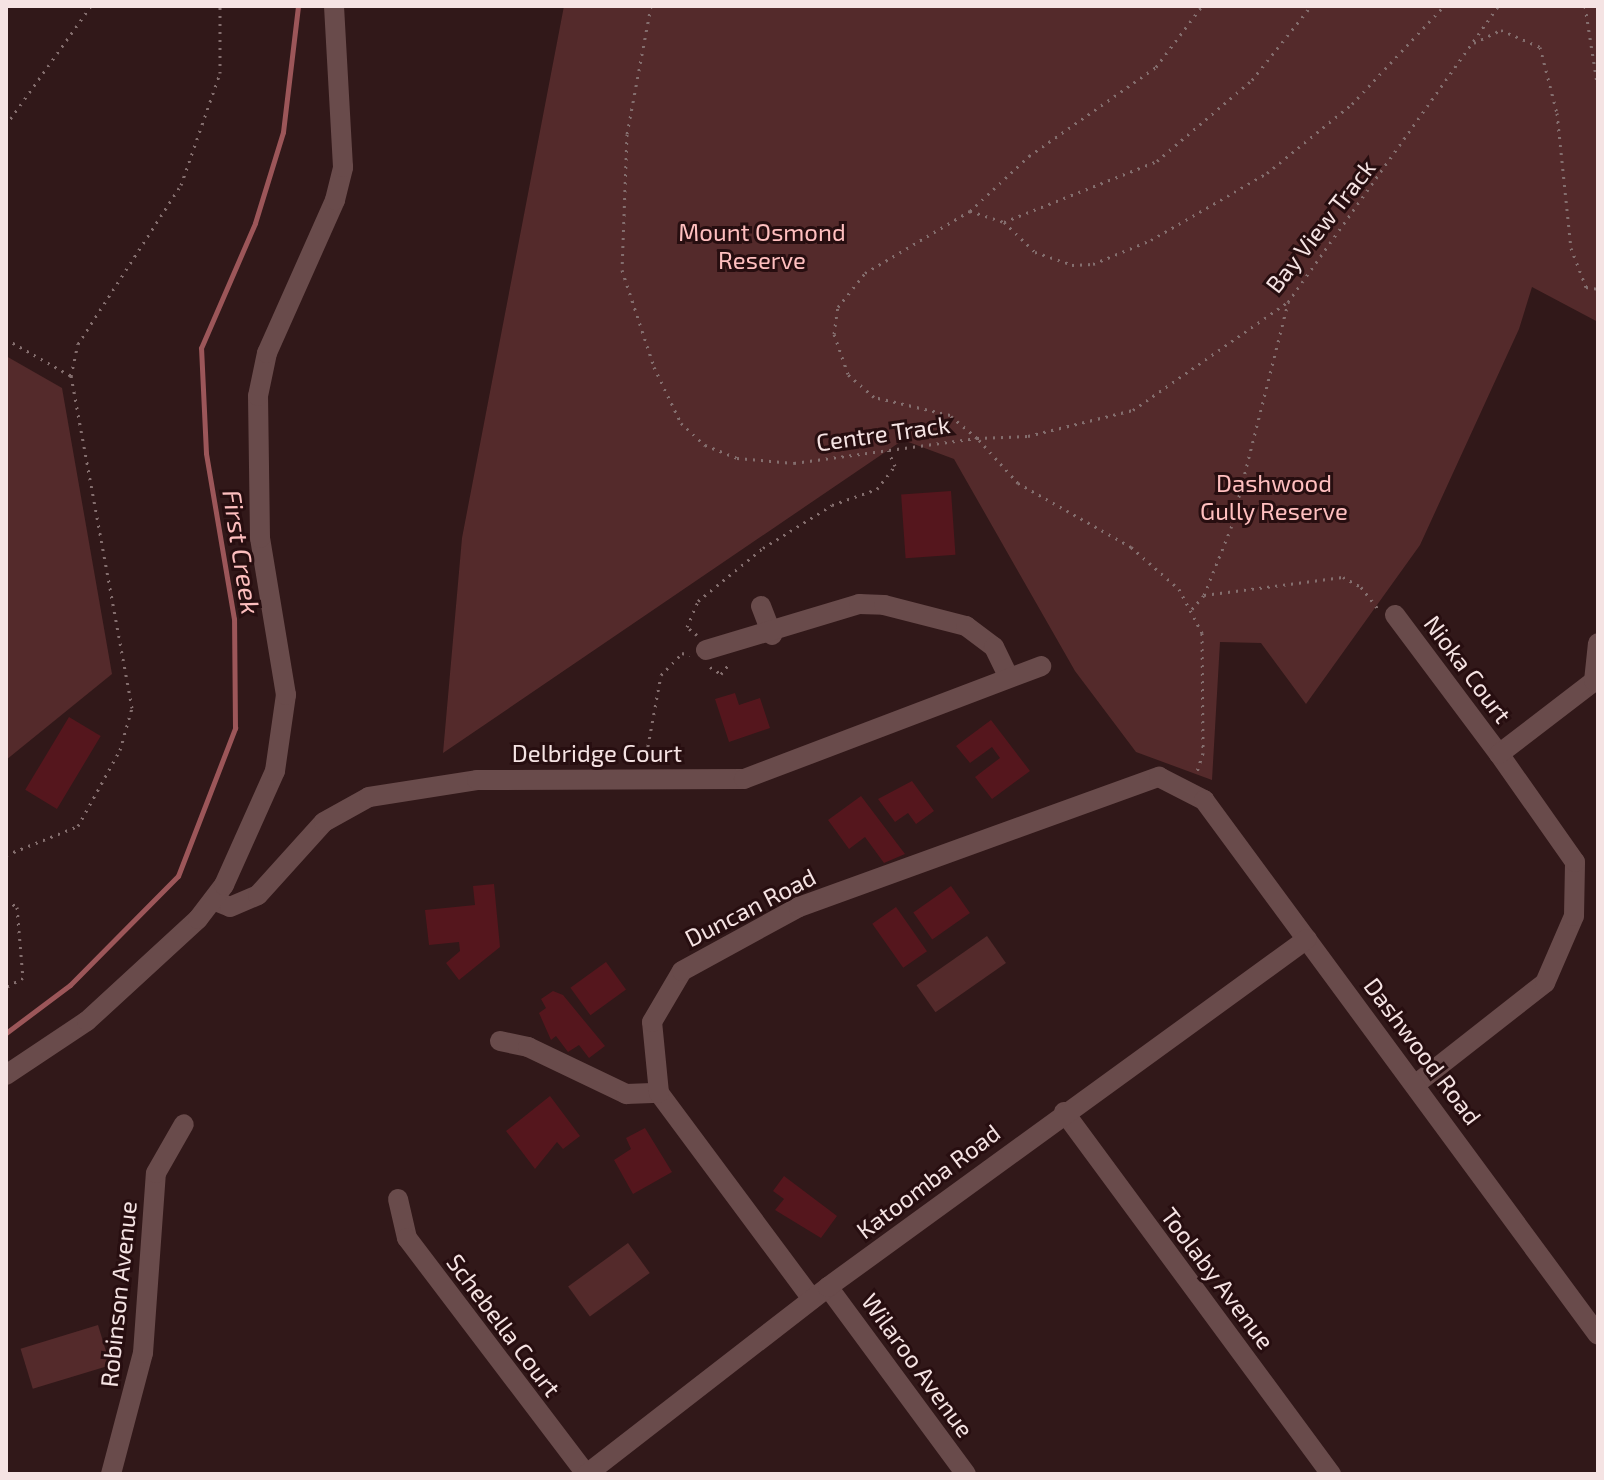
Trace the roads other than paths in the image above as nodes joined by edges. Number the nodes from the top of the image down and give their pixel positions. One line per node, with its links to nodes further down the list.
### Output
1 (334, 6): 11 (street)
2 (761, 606): 4 (street)
3 (1395, 615): 9 (street, Nioka Court)
4 (772, 635): 6 (street); 8 (street)
5 (1598, 643): 9 (street)
6 (708, 649)
7 (1041, 666): 8 (street, Delbridge Court)
8 (1009, 678): 11 (street, Delbridge Court)
9 (1499, 754): 15 (street, Nioka Court)
10 (1198, 794): 12 (street, Dashwood Road); 16 (street, Duncan Road)
11 (213, 900): 14 (street)
12 (1307, 939): 15 (street, Dashwood Road); 17 (street, Katoomba Road)
13 (500, 1041): 16 (street)
14 (6, 1075)
15 (1416, 1084): 21 (street, Dashwood Road)
16 (659, 1093): 20 (street)
17 (1064, 1112): 20 (street, Katoomba Road); 25 (street, Toolaby Avenue)
18 (184, 1124): 22 (street, Robinson Avenue)
19 (398, 1199): 23 (street, Schebella Court)
20 (820, 1293): 23 (street, Katoomba Road); 24 (street, Wilaroo Avenue)
21 (1598, 1335)
22 (111, 1474)
23 (586, 1474)
24 (966, 1474)
25 (1331, 1474)

